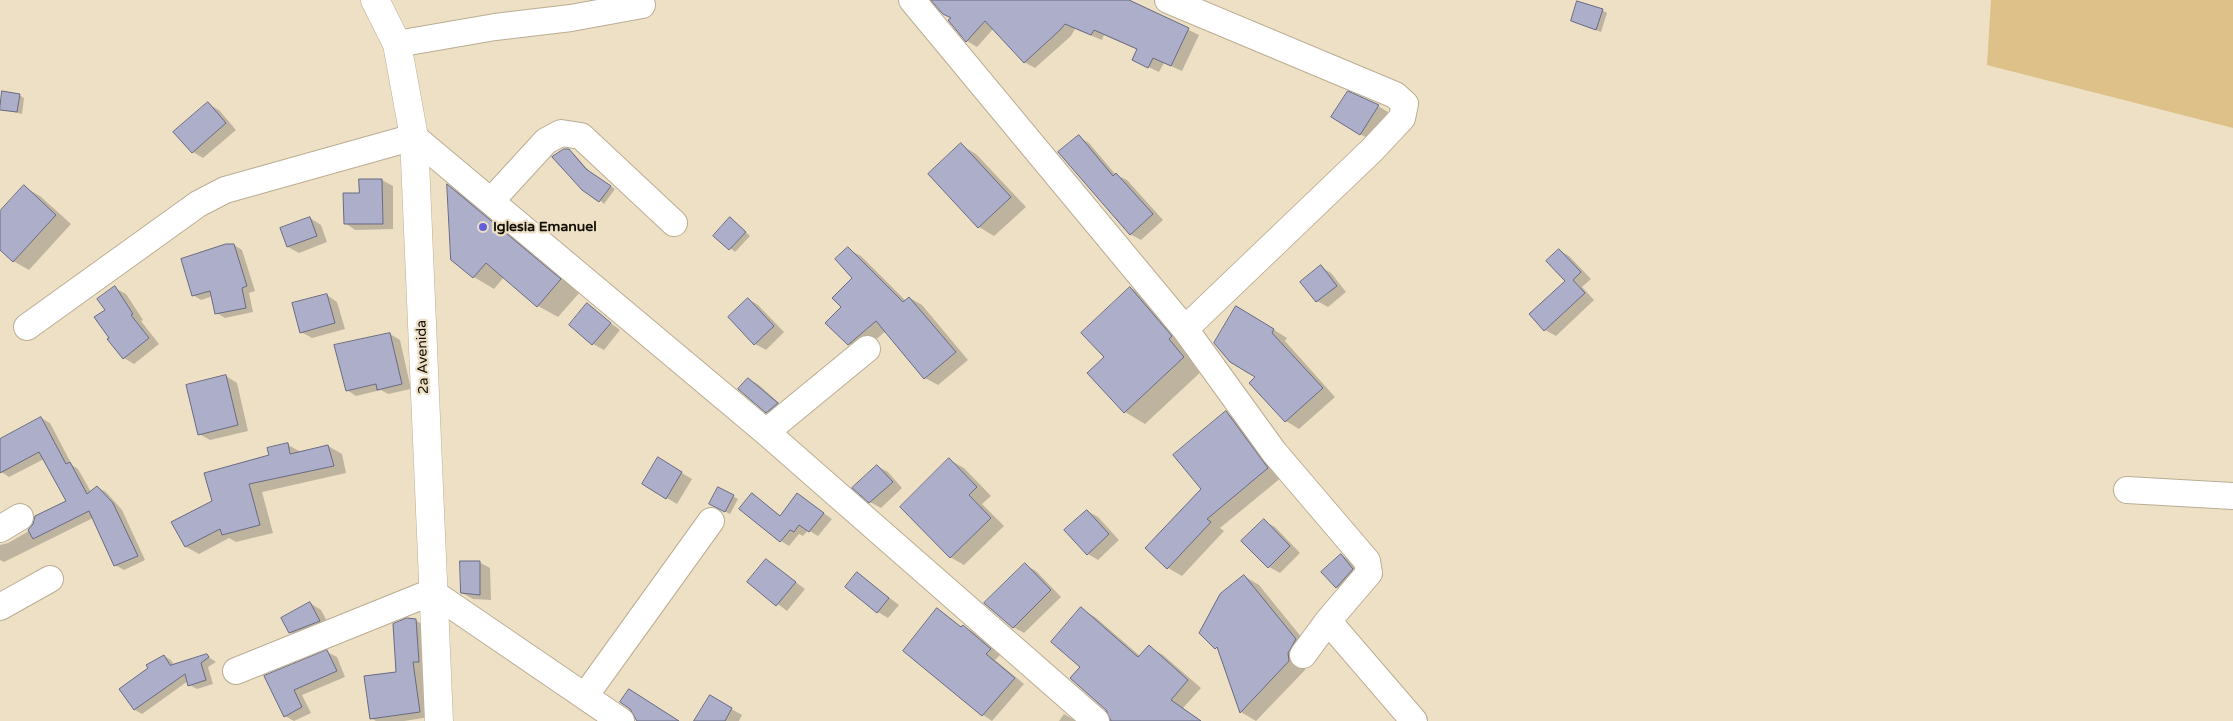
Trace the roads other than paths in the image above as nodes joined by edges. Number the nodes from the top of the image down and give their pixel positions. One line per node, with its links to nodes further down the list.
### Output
1 (374, 0): 5 (street, 2a Avenida)
2 (912, 0): 10 (street)
3 (1168, 0): 10 (street)
4 (642, 5): 5 (street)
5 (397, 44): 6 (street, 2a Avenida)
6 (414, 137): 7 (street); 9 (street); 17 (street, 2a Avenida)
7 (491, 202): 8 (street); 12 (street)
8 (674, 223)
9 (27, 327)
10 (1186, 329): 19 (street)
11 (867, 349): 12 (street)
12 (766, 432): 25 (street)
13 (2127, 490): 14 (street)
14 (2233, 496)
15 (711, 521): 22 (street)
16 (50, 579): 18 (street)
17 (432, 592): 21 (street); 22 (street); 23 (street, 2a Avenida)
18 (0, 607)
19 (1328, 622): 20 (street); 26 (street)
20 (1303, 655)
21 (236, 671)
22 (585, 696): 24 (street)
23 (438, 721)
24 (621, 721)
25 (1096, 721)
26 (1414, 721)

